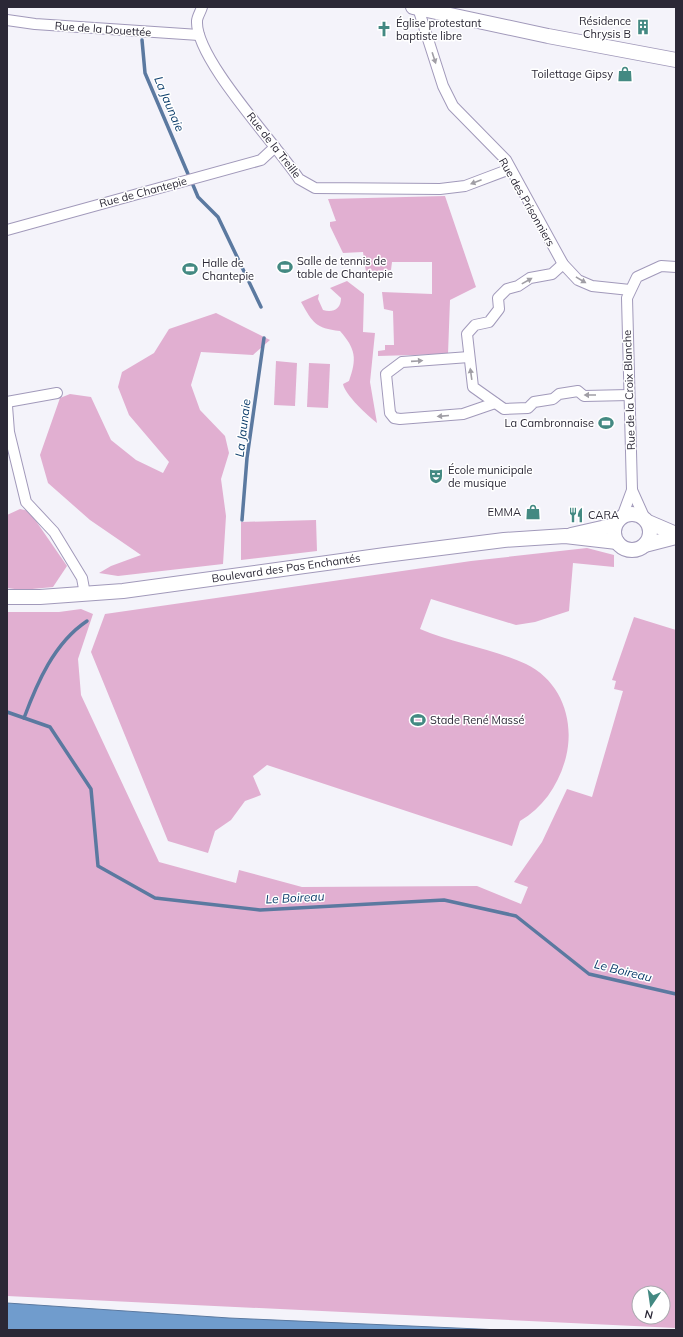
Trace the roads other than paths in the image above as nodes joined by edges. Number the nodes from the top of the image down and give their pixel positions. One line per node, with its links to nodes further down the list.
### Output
1 (202, 7): 4 (street, Rue de la Treille)
2 (416, 7): 5 (main road); 7 (street, Rue des Prisonniers, one-way to 7)
3 (7, 20): 4 (street, Rue de la Douettée)
4 (199, 35): 6 (street, Rue de la Treille)
5 (676, 60)
6 (275, 147): 7 (street, Rue de la Treille, one-way to 6); 8 (street, Rue de Chantepie)
7 (510, 169): 9 (street, Rue des Prisonniers)
8 (7, 230)
9 (563, 264): 11 (street, Rue des Prisonniers, one-way to 11); 12 (street, one-way to 9)
10 (676, 267): 11 (street)
11 (630, 290): 14 (street, Rue de la Croix Blanche)
12 (469, 357): 16 (street, one-way to 12); 16 (street, one-way to 12)
13 (56, 393): 15 (street)
14 (629, 395): 16 (street, one-way to 16); 18 (street, Rue de la Croix Blanche)
15 (7, 402)
16 (494, 403)
17 (7, 406): 25 (street)
18 (632, 490): 19 (street, Rue de la Croix Blanche); 20 (street, Rue de la Croix Blanche)
19 (619, 521): 20 (main road, Boulevard des Pas Enchantés); 21 (main road, Boulevard des Pas Enchantés); 23 (main road)
20 (647, 521): 22 (main road, Boulevard des Pas Enchantés); 24 (main road)
21 (565, 536): 23 (main road, Boulevard des Pas Enchantés); 25 (main road, Boulevard des Pas Enchantés)
22 (676, 536): 24 (main road, Boulevard des Pas Enchantés)
23 (617, 542): 24 (main road, Boulevard des Pas Enchantés)
24 (645, 545)
25 (85, 594): 26 (main road, Boulevard des Pas Enchantés)
26 (7, 597)

